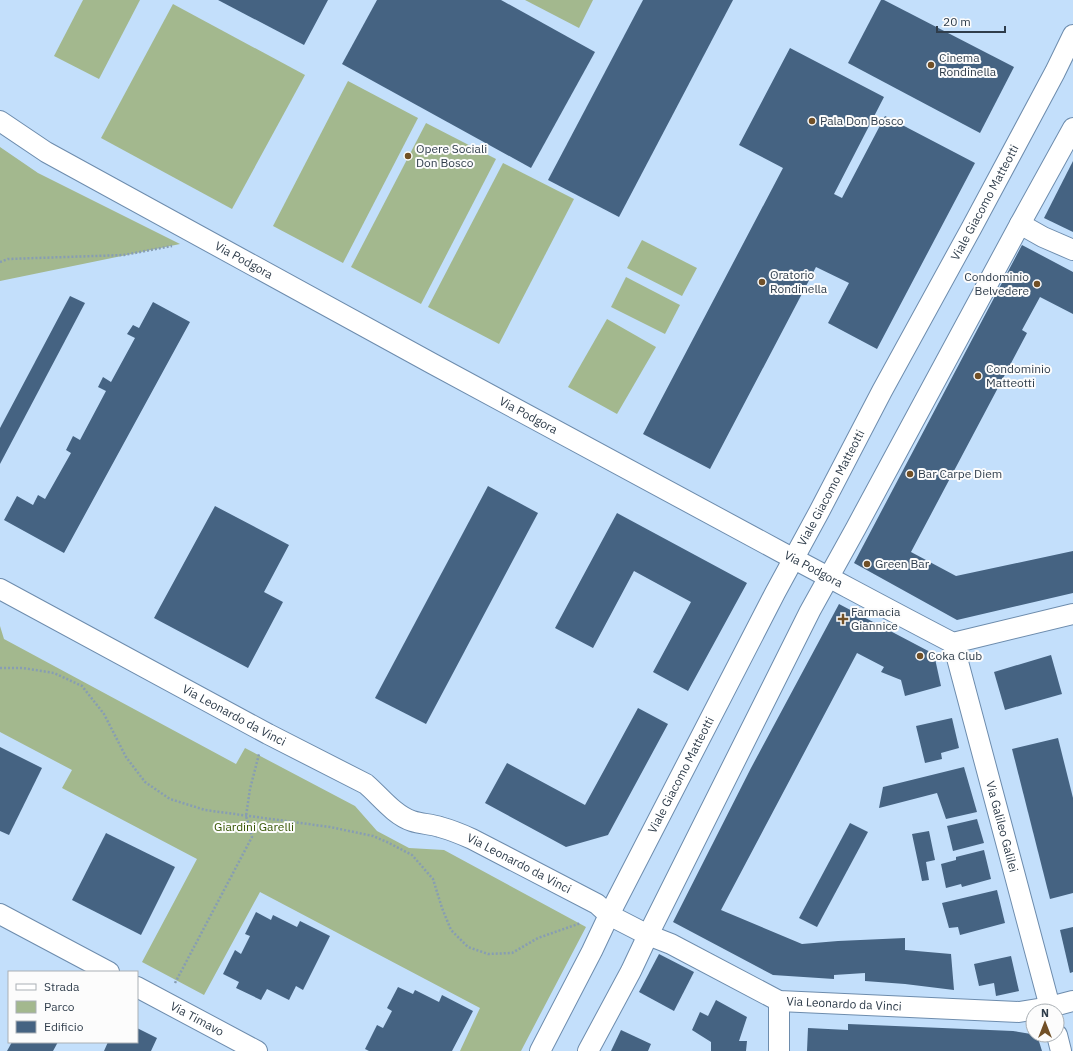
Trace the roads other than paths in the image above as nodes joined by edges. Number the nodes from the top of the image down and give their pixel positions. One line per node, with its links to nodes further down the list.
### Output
1 (1073, 35): 2 (street, Viale Giacomo Matteotti)
2 (1068, 58): 7 (street, Viale Giacomo Matteotti)
3 (0, 121): 7 (street, Via Podgora)
4 (1073, 128): 5 (street)
5 (1020, 224): 6 (street); 8 (street)
6 (1073, 250)
7 (794, 558): 8 (street, Via Podgora); 13 (street, Viale Giacomo Matteotti)
8 (829, 576): 11 (street, Via Podgora); 14 (street)
9 (0, 589): 13 (street, Via Leonardo da Vinci)
10 (1073, 614): 11 (street)
11 (953, 643): 18 (street, Via Galileo Galilei)
12 (0, 914): 15 (street)
13 (609, 915): 14 (street, Via Leonardo da Vinci); 21 (street, Viale Giacomo Matteotti)
14 (648, 934): 17 (street, Via Leonardo da Vinci); 22 (street)
15 (107, 971)
16 (138, 988): 20 (street, Via Timavo)
17 (779, 1001): 19 (street, Via Leonardo da Vinci); 23 (street)
18 (1048, 1003)
19 (1025, 1011)
20 (257, 1051)
21 (540, 1051)
22 (588, 1051)
23 (779, 1051)

